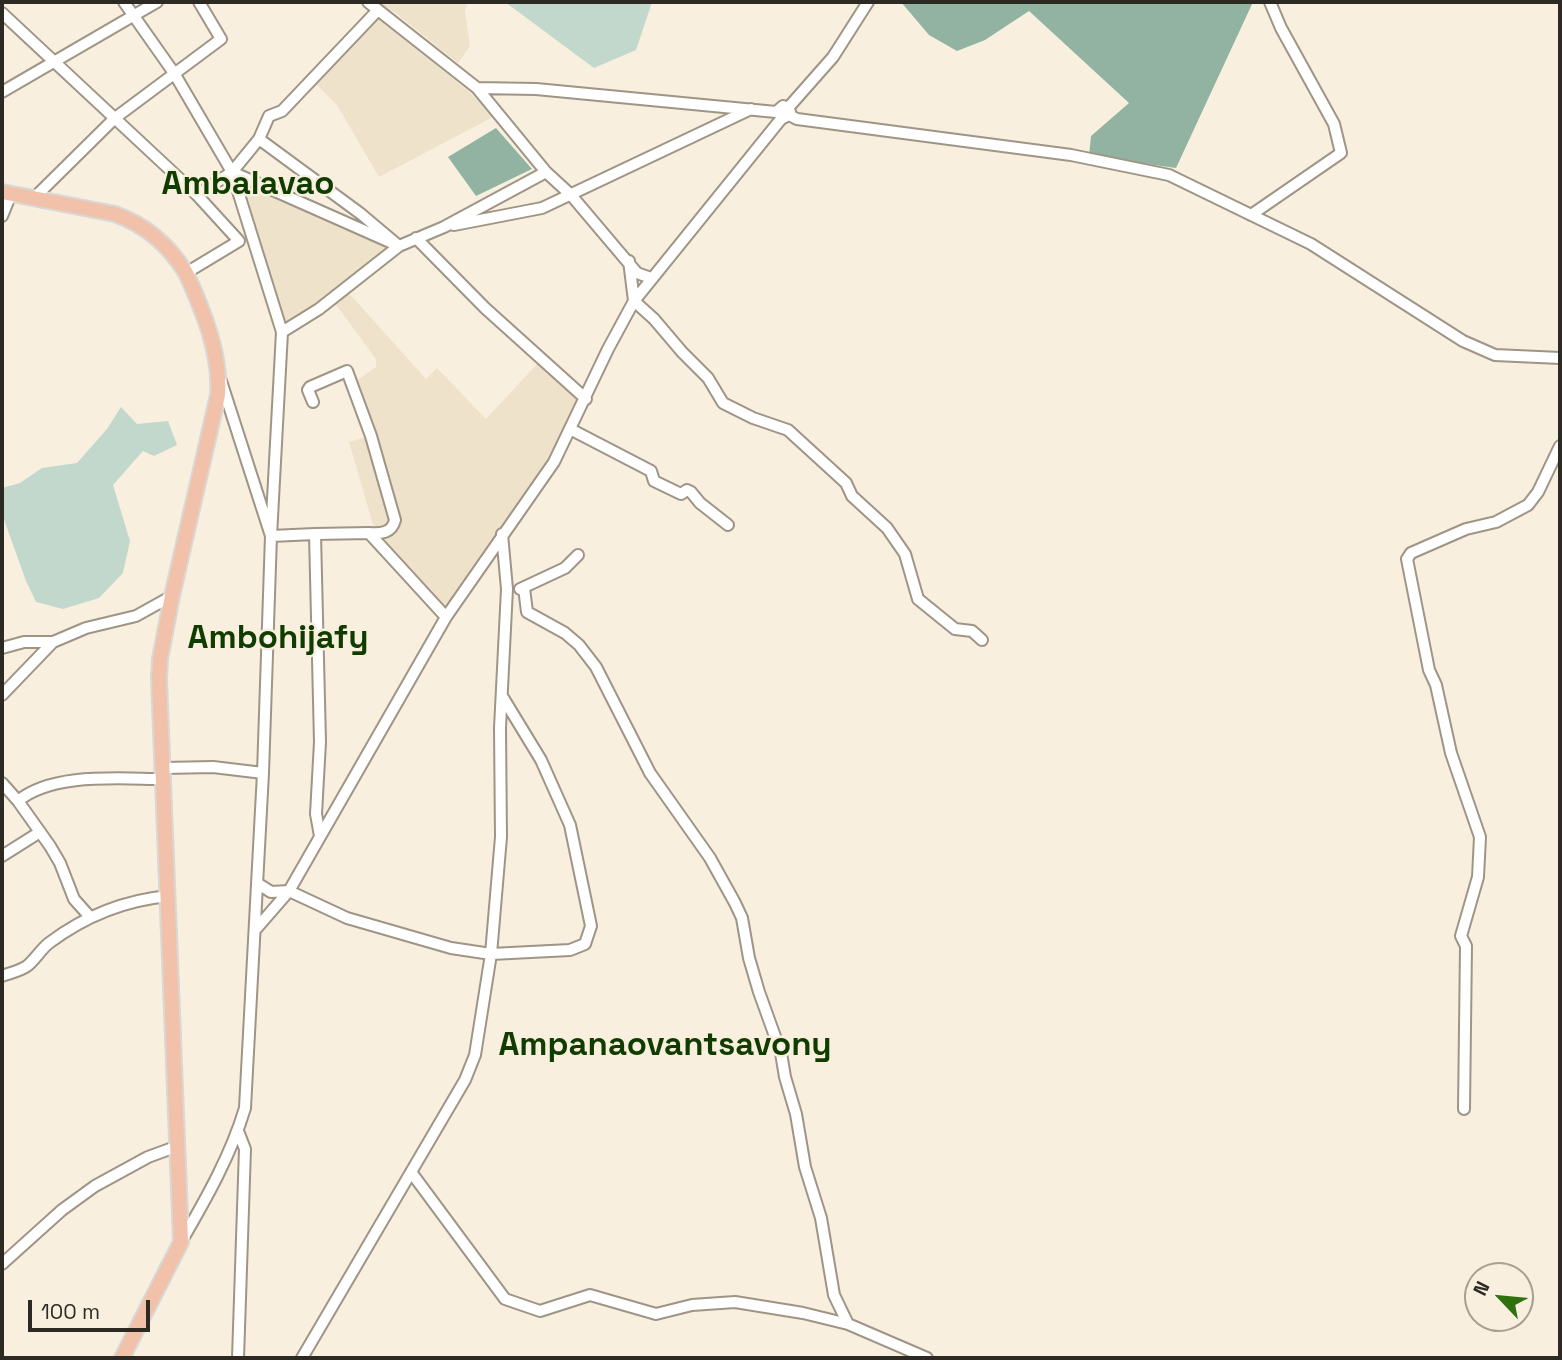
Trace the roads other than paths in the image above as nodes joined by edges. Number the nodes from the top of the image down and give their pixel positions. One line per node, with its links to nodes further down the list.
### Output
1 (157, 2): 6 (street)
2 (199, 2): 10 (street)
3 (368, 2): 7 (street)
4 (868, 2): 14 (street)
5 (1270, 2): 23 (street)
6 (130, 6): 9 (street); 10 (street)
7 (378, 10): 11 (street); 16 (street)
8 (2, 13): 9 (street)
9 (55, 61): 12 (street); 15 (street)
10 (174, 73): 15 (street); 17 (street)
11 (477, 88): 13 (street); 18 (street)
12 (2, 92)
13 (751, 110): 14 (street); 21 (street)
14 (784, 113): 23 (street); 32 (street)
15 (115, 118): 20 (street); 22 (street)
16 (258, 139): 17 (street); 29 (street)
17 (232, 172): 20 (street); 27 (street); 29 (street)
18 (546, 172): 21 (street); 25 (street)
19 (7, 193): 22 (main road); 24 (street)
20 (197, 195): 28 (street)
21 (570, 195): 25 (street); 30 (street)
22 (33, 199): 31 (main road)
23 (1251, 215): 35 (street)
24 (2, 216)
25 (444, 227): 26 (street)
26 (416, 238): 29 (street); 37 (street)
27 (254, 239): 28 (street); 34 (street)
28 (239, 241): 31 (street)
29 (400, 246): 34 (street)
30 (629, 261): 32 (street); 33 (street)
31 (186, 273): 36 (main road)
32 (651, 278): 33 (street)
33 (634, 301): 37 (street); 53 (street)
34 (282, 332): 47 (street)
35 (1560, 358)
36 (219, 375): 39 (main road); 40 (street)
37 (586, 399): 41 (street)
38 (313, 402): 44 (street)
39 (213, 415): 40 (street); 51 (main road)
40 (235, 422): 47 (street)
41 (570, 429): 43 (street); 46 (street)
42 (1560, 446): 72 (street)
43 (728, 525)
44 (369, 533): 45 (street); 52 (street)
45 (315, 534): 47 (street); 63 (street)
46 (502, 534): 50 (street); 52 (street)
47 (271, 536): 59 (street)
48 (578, 555): 49 (street)
49 (524, 588): 50 (street); 80 (street)
50 (507, 589): 57 (street)
51 (172, 596): 54 (street); 58 (main road)
52 (446, 617): 63 (street)
53 (982, 640)
54 (52, 642): 55 (street); 56 (street)
55 (2, 648)
56 (2, 695)
57 (502, 696): 70 (street); 70 (street)
58 (164, 774): 59 (street); 61 (street); 67 (main road)
59 (263, 774): 65 (street)
60 (2, 783): 61 (street)
61 (18, 801): 62 (street)
62 (40, 832): 64 (street); 68 (street)
63 (320, 836): 66 (street)
64 (2, 856)
65 (257, 883): 66 (street); 69 (street)
66 (289, 891): 69 (street); 70 (street)
67 (169, 896): 68 (street); 74 (main road)
68 (90, 917): 71 (street)
69 (256, 929): 73 (street)
70 (491, 954): 75 (street)
71 (2, 976)
72 (1464, 1109)
73 (238, 1131): 77 (street); 82 (street)
74 (178, 1146): 76 (main road); 79 (street)
75 (411, 1172): 80 (street); 83 (street)
76 (180, 1206): 77 (street); 78 (main road)
77 (200, 1209): 78 (street)
78 (181, 1242): 81 (main road)
79 (2, 1264)
80 (848, 1324): 84 (street)
81 (122, 1358)
82 (238, 1358)
83 (302, 1358)
84 (927, 1358)

